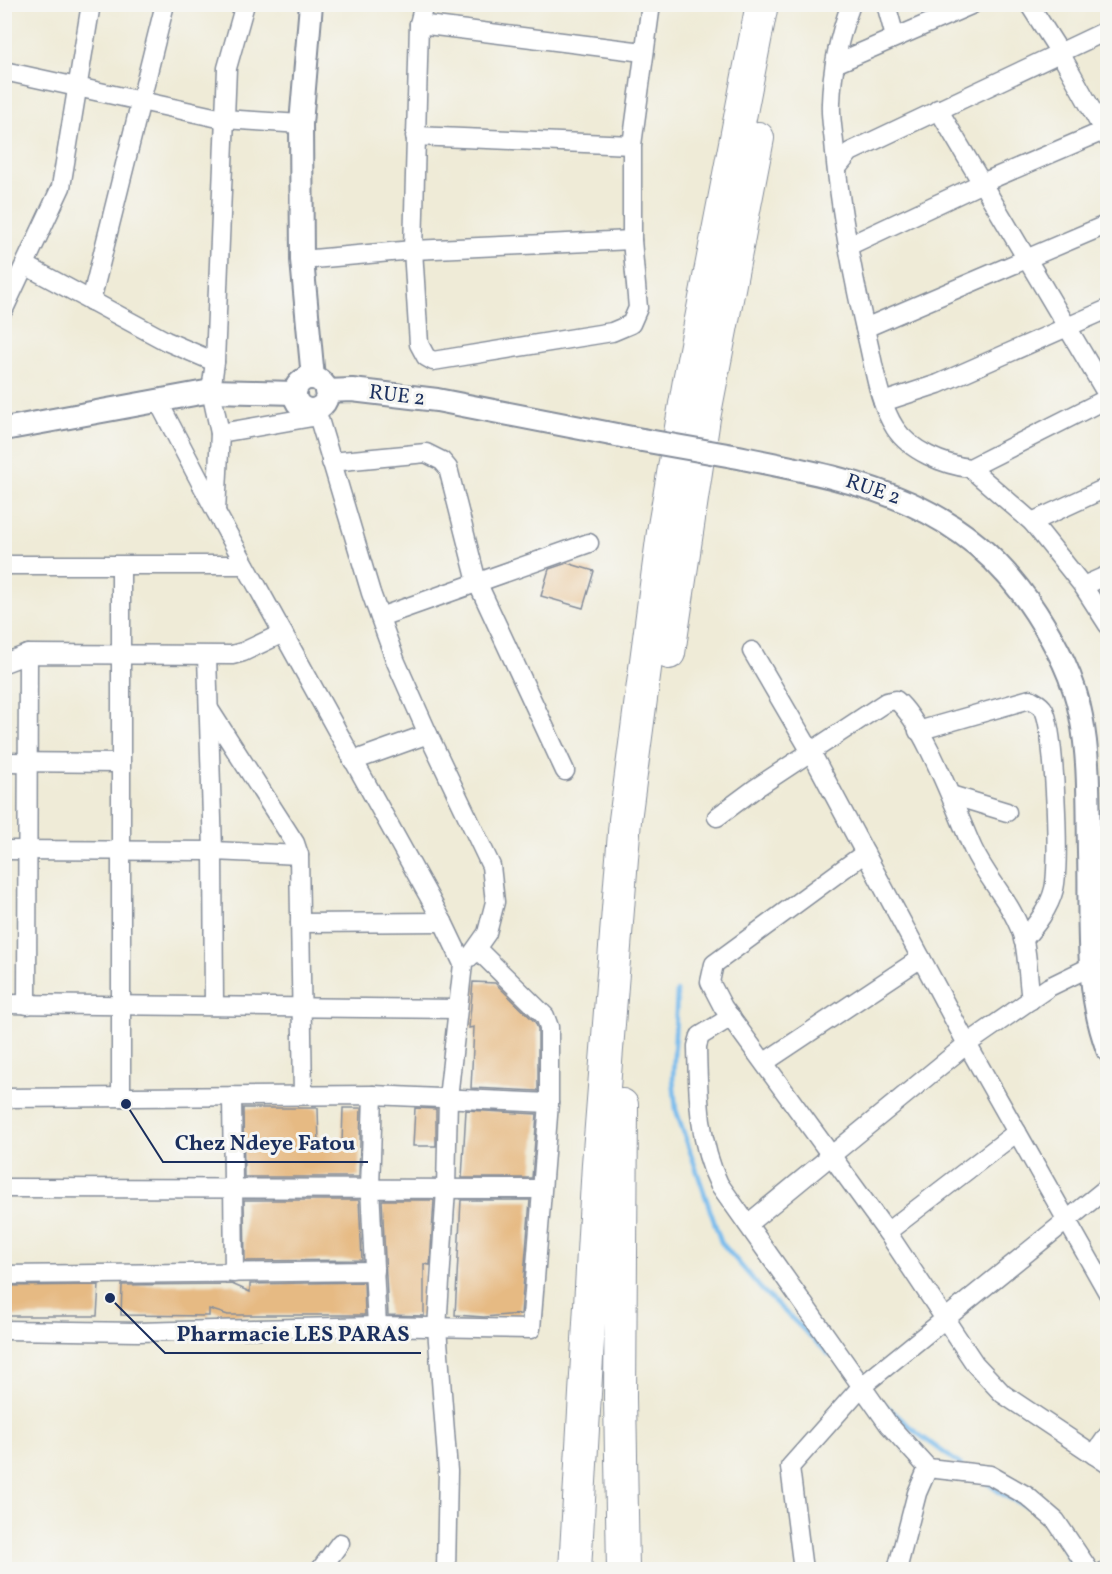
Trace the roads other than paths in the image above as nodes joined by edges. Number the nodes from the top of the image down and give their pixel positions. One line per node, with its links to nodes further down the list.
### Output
1 (91, 4): 20 (street)
2 (165, 4): 21 (street)
3 (245, 4): 23 (street)
4 (311, 4): 24 (street)
5 (424, 4): 13 (street)
6 (651, 4): 17 (street)
7 (762, 4): 140 (highway)
8 (784, 4): 141 (highway)
9 (851, 4): 18 (street)
10 (886, 4): 15 (street)
11 (973, 4): 15 (street)
12 (1029, 4): 16 (street)
13 (420, 24): 17 (street); 26 (street)
14 (1107, 30): 16 (street)
15 (895, 37): 18 (street)
16 (1059, 51): 22 (street); 25 (street)
17 (643, 52): 27 (street)
18 (835, 64): 28 (street)
19 (4, 71): 20 (street)
20 (78, 88): 21 (street); 36 (street)
21 (142, 103): 23 (street); 38 (street)
22 (938, 109): 28 (street); 29 (street)
23 (223, 119): 24 (street); 43 (street)
24 (301, 124): 35 (street)
25 (1106, 133): 29 (street)
26 (415, 136): 27 (street); 33 (street)
27 (632, 145): 31 (street)
28 (837, 168): 32 (street)
29 (982, 183): 32 (street); 34 (street)
30 (1107, 224): 34 (street)
31 (632, 240): 33 (street); 33 (street)
32 (848, 246): 42 (street)
33 (413, 250): 35 (street)
34 (1027, 259): 41 (street); 42 (street)
35 (302, 260): 46 (street)
36 (25, 265): 37 (street); 38 (street)
37 (9, 287): 39 (street)
38 (91, 301): 43 (street)
39 (4, 309)
40 (1107, 309): 41 (street)
41 (1067, 327): 45 (street); 48 (street)
42 (865, 328): 48 (street)
43 (215, 362): 44 (street)
44 (211, 391): 46 (street); 47 (street); 50 (street)
45 (1107, 397): 52 (street)
46 (318, 398): 50 (street); 51 (street); 93 (street, RUE 2, bridge)
47 (158, 401): 49 (street); 54 (street)
48 (883, 402): 52 (street)
49 (4, 429)
50 (220, 433): 54 (street)
51 (331, 462): 61 (street); 63 (street)
52 (970, 468): 55 (street)
53 (1107, 487): 55 (street)
54 (216, 512): 58 (street)
55 (1032, 522): 62 (street)
56 (590, 543): 61 (street)
57 (4, 565): 59 (street)
58 (245, 565): 59 (street); 65 (street)
59 (121, 566): 68 (street)
60 (1107, 574): 62 (street)
61 (477, 582): 63 (street); 79 (street)
62 (1083, 586): 64 (street)
63 (380, 617): 73 (street)
64 (1107, 625)
65 (283, 633): 69 (street); 75 (street)
66 (752, 651): 74 (street)
67 (28, 654): 68 (street); 70 (street); 77 (street)
68 (121, 656): 69 (street); 78 (street)
69 (207, 656): 71 (street)
70 (4, 663)
71 (209, 709): 86 (street); 88 (street)
72 (918, 731): 74 (street); 80 (street); 91 (street)
73 (428, 735): 75 (street); 92 (street)
74 (811, 752): 82 (street); 87 (street)
75 (354, 761): 89 (street)
76 (4, 762): 77 (street)
77 (28, 762): 78 (street); 83 (street)
78 (121, 763): 85 (street)
79 (565, 771)
80 (951, 795): 81 (street); 91 (street)
81 (1007, 812)
82 (717, 817)
83 (28, 849): 84 (street); 85 (street); 98 (street)
84 (4, 850)
85 (121, 850): 86 (street); 99 (street)
86 (213, 851): 88 (street); 100 (street)
87 (865, 853): 94 (street); 103 (street)
88 (299, 855): 90 (street)
89 (443, 922): 90 (street); 95 (street)
90 (300, 923): 101 (street)
91 (1023, 940): 96 (street)
92 (478, 950): 95 (street); 113 (street)
93 (1096, 955): 96 (street); 105 (street, RUE 2)
94 (921, 958): 104 (street); 106 (street)
95 (464, 964): 102 (street)
96 (1031, 1000): 104 (street)
97 (4, 1004): 98 (street)
98 (27, 1005): 99 (street)
99 (121, 1005): 100 (street); 110 (street)
100 (214, 1006): 101 (street)
101 (302, 1007): 102 (street); 107 (street)
102 (458, 1009): 112 (street)
103 (731, 1017): 106 (street); 123 (street)
104 (967, 1044): 114 (street); 115 (street)
105 (1107, 1050)
106 (765, 1062): 115 (street)
107 (303, 1095): 108 (street); 109 (street)
108 (373, 1095): 112 (street); 119 (street)
109 (232, 1096): 110 (street); 116 (street)
110 (121, 1097): 111 (street)
111 (4, 1098)
112 (448, 1098): 113 (street); 121 (street)
113 (549, 1103): 120 (street)
114 (1017, 1132): 122 (street); 124 (street)
115 (832, 1156): 123 (street); 124 (street)
116 (235, 1187): 118 (street); 119 (street); 126 (street)
117 (1107, 1187): 122 (street)
118 (4, 1188)
119 (370, 1188): 121 (street); 125 (street)
120 (540, 1189): 121 (street); 131 (street)
121 (446, 1190): 131 (street)
122 (1066, 1218): 128 (street); 129 (street)
123 (749, 1224): 133 (street)
124 (887, 1232): 129 (street)
125 (375, 1271): 126 (street); 130 (street)
126 (234, 1273): 127 (street)
127 (4, 1275)
128 (1107, 1293)
129 (946, 1319): 133 (street); 135 (street)
130 (377, 1326): 131 (street); 132 (street)
131 (437, 1328): 139 (street)
132 (4, 1330)
133 (861, 1387): 136 (street); 142 (street)
134 (1107, 1436): 135 (street)
135 (1101, 1460)
136 (928, 1468): 143 (street); 144 (street)
137 (340, 1543): 138 (street)
138 (320, 1569)
139 (446, 1569)
140 (575, 1569)
141 (623, 1569)
142 (803, 1569)
143 (897, 1569)
144 (1089, 1569)

